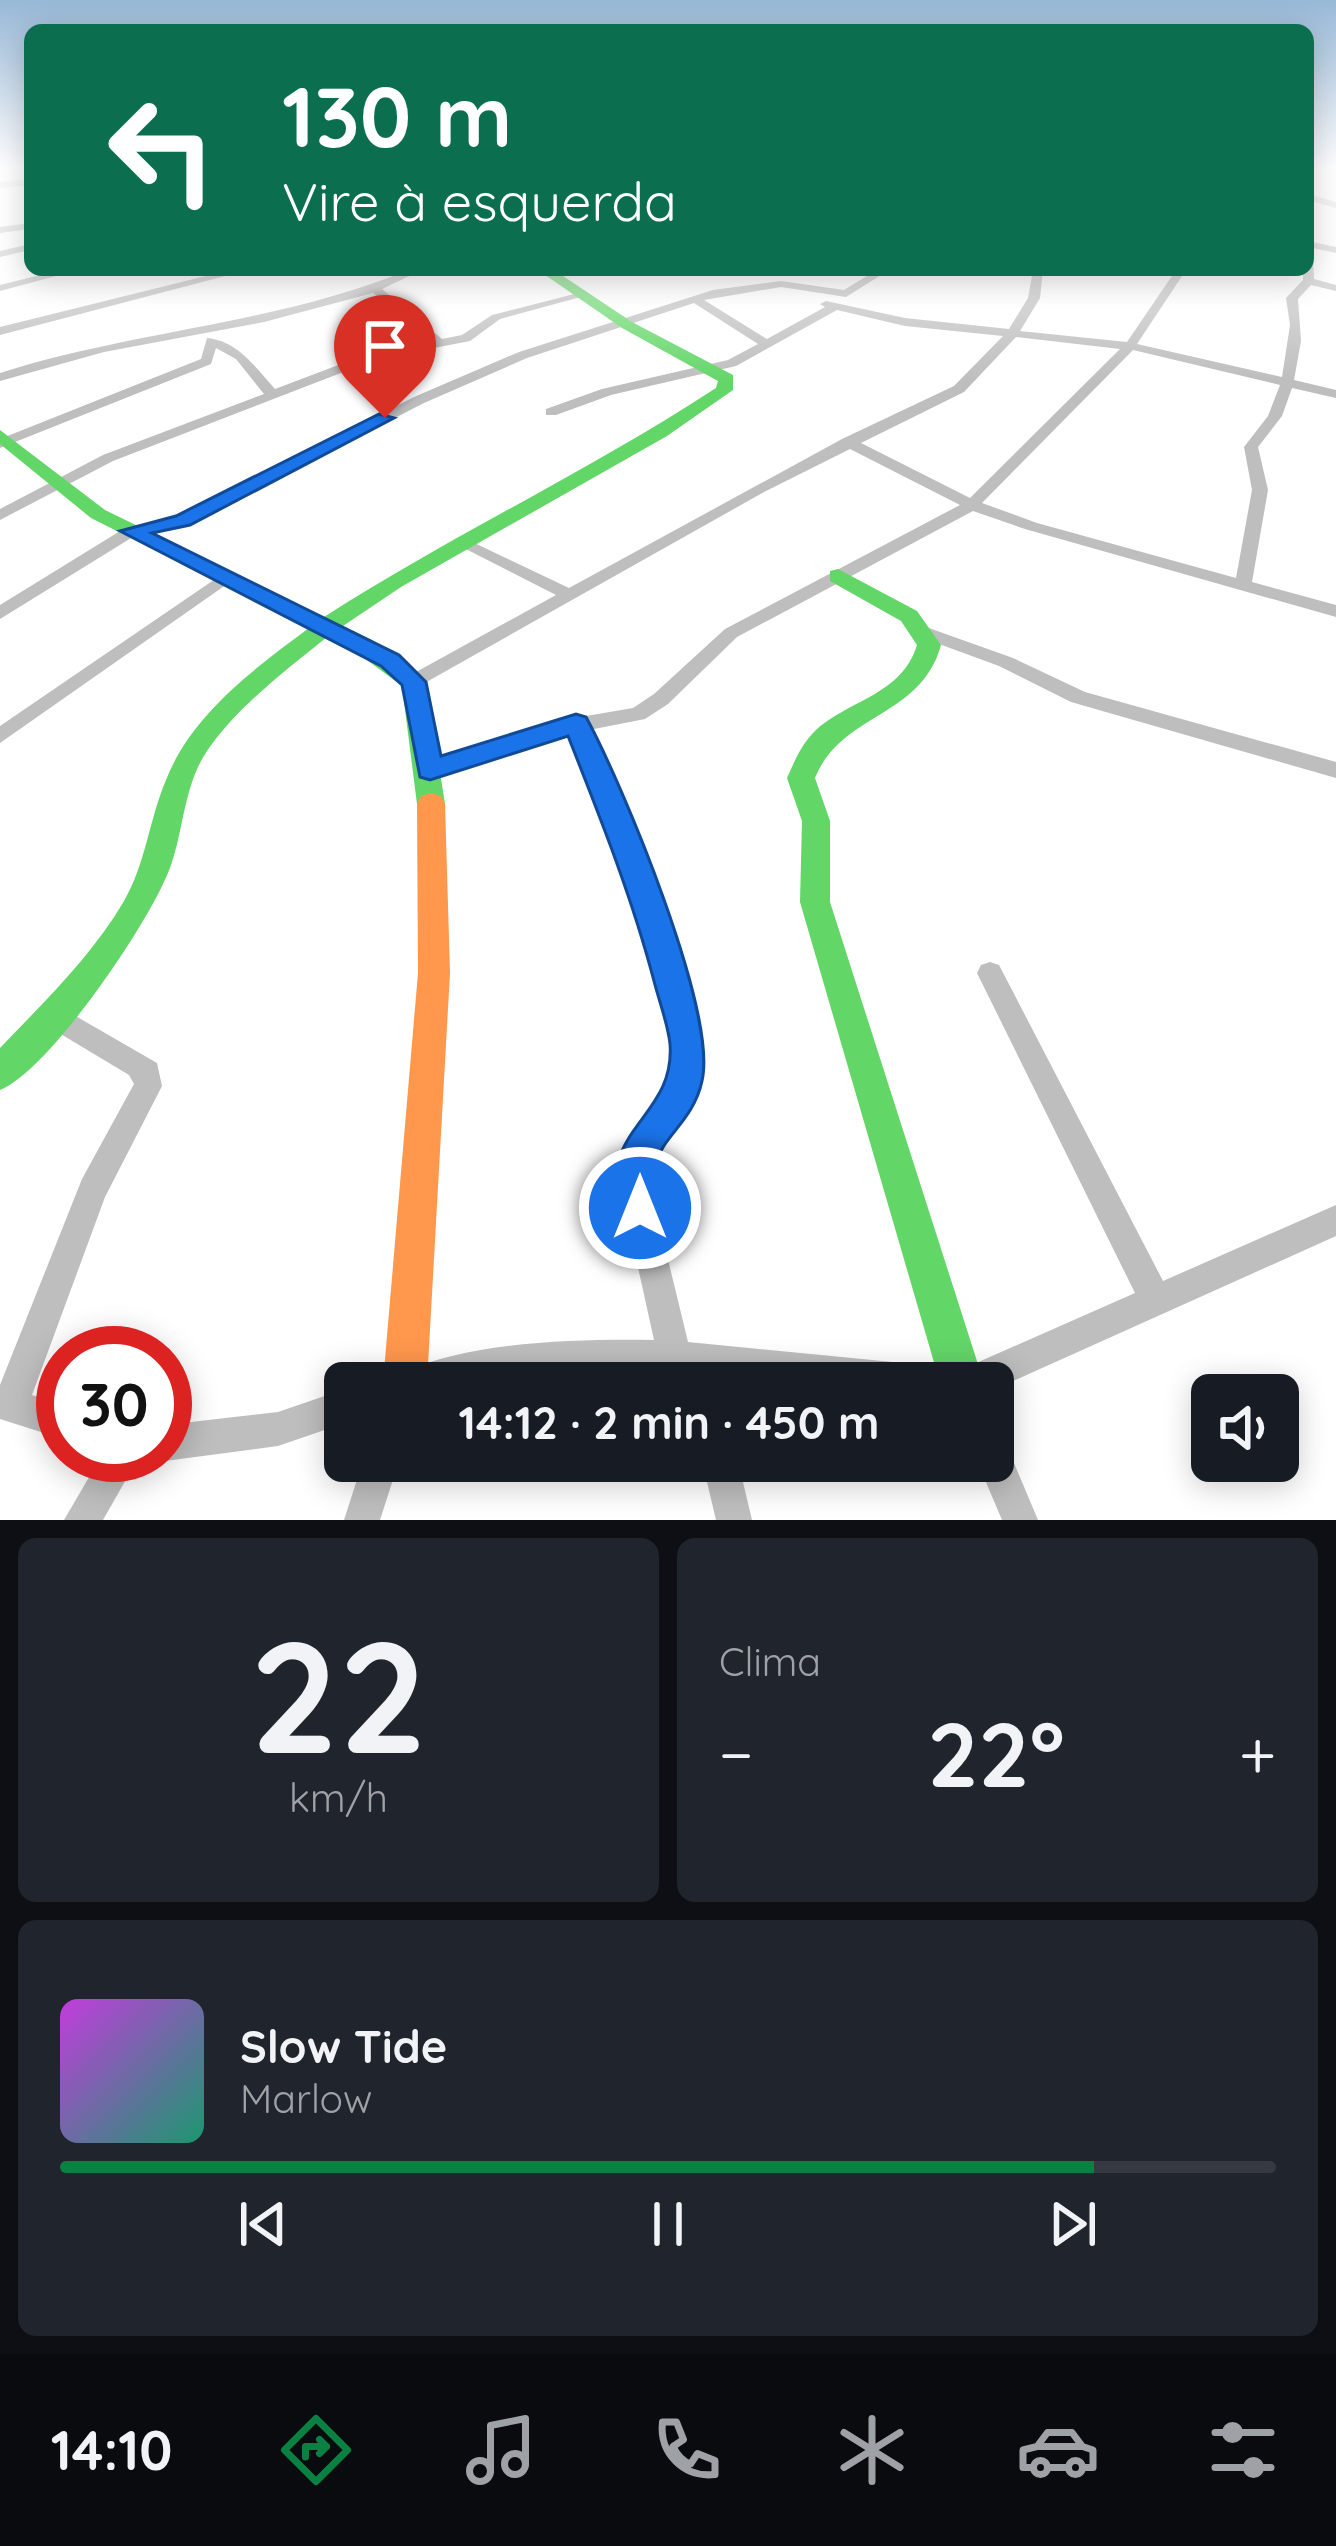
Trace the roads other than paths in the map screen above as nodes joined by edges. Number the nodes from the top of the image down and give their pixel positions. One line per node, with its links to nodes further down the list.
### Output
1 (49, 276): 12 (street)
2 (218, 276): 20 (street)
3 (401, 276): 11 (street)
4 (554, 276): 15 (street)
5 (801, 276): 17 (street)
6 (875, 276): 14 (street)
7 (1037, 276): 19 (street)
8 (1177, 276): 24 (street)
9 (1310, 276): 10 (street)
10 (1310, 281): 13 (street); 27 (street)
11 (373, 287): 21 (street); 22 (street)
12 (0, 288)
13 (1336, 288)
14 (851, 292): 17 (street); 19 (street)
15 (582, 295): 18 (street); 22 (street)
16 (694, 298): 17 (street); 18 (street); 23 (street)
17 (834, 301): 19 (street); 23 (street)
18 (628, 325): 25 (street); 36 (street)
19 (1014, 330): 24 (street); 32 (street)
20 (0, 331)
21 (206, 336): 26 (street); 29 (street); 31 (street)
22 (441, 344): 29 (street)
23 (767, 345): 25 (street)
24 (1130, 346): 27 (street); 34 (street)
25 (710, 369): 30 (street); 37 (street)
26 (2, 375)
27 (1286, 382): 28 (street); 40 (street)
28 (1336, 394)
29 (273, 396): 33 (street)
30 (551, 412)
31 (3, 440): 33 (street)
32 (848, 442): 34 (street); 41 (street)
33 (58, 481): 35 (street); 36 (street)
34 (972, 505): 38 (street); 40 (street)
35 (0, 515)
36 (131, 531): 39 (street); 43 (street)
37 (460, 542): 41 (street); 44 (street)
38 (838, 576): 45 (street); 47 (street)
39 (224, 578): 44 (street); 48 (street)
40 (1243, 585): 42 (street)
41 (568, 594): 46 (street)
42 (1336, 611)
43 (0, 614)
44 (321, 627): 46 (street); 52 (street)
45 (926, 633): 50 (street); 58 (street)
46 (414, 682): 49 (street)
47 (576, 723): 49 (street); 57 (street)
48 (0, 736)
49 (430, 770): 56 (street)
50 (1336, 770)
51 (990, 973): 55 (street)
52 (53, 1015): 53 (street); 60 (street)
53 (0, 1073)
54 (1336, 1220): 55 (street)
55 (1155, 1300): 59 (street)
56 (406, 1362)
57 (691, 1362)
58 (959, 1362)
59 (1014, 1362)
60 (6, 1404): 62 (street)
61 (324, 1413): 63 (street)
62 (36, 1414)
63 (192, 1440)
64 (105, 1482): 68 (street)
65 (374, 1482): 69 (street)
66 (725, 1482): 70 (street)
67 (1004, 1482): 71 (street)
68 (82, 1520)
69 (362, 1520)
70 (734, 1520)
71 (1020, 1520)

